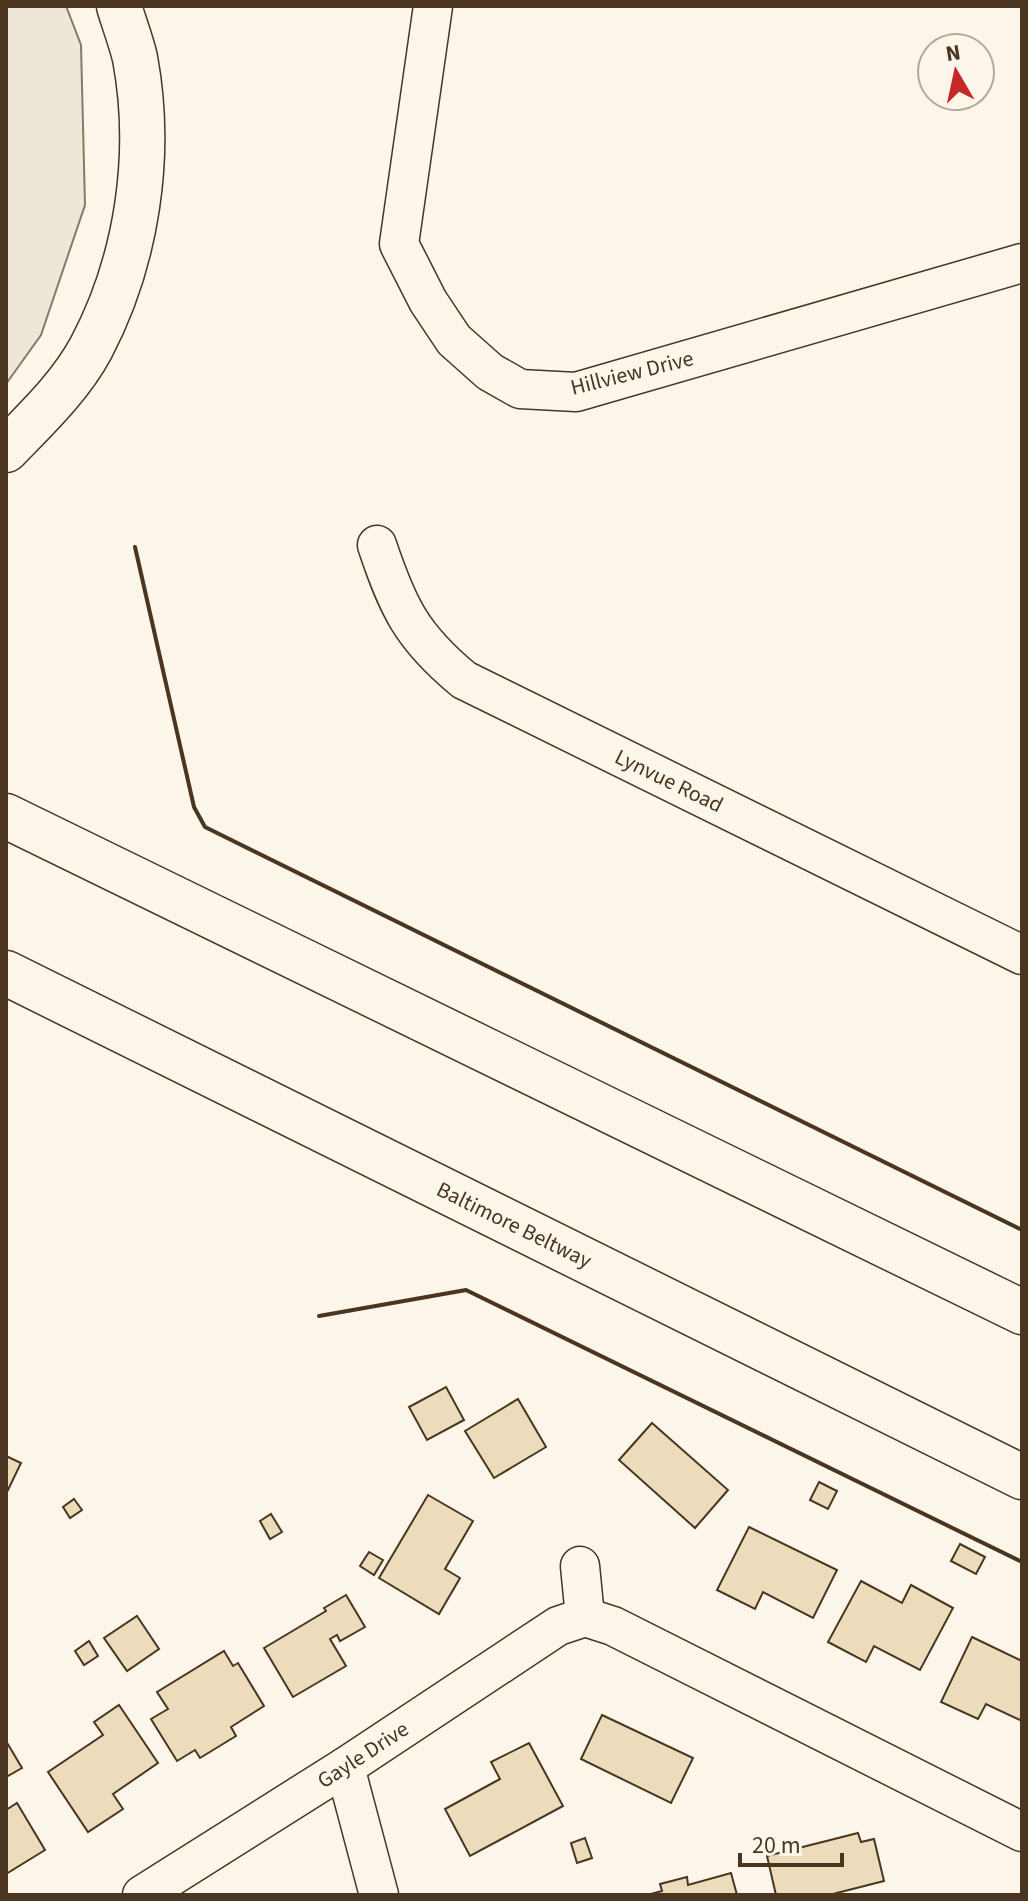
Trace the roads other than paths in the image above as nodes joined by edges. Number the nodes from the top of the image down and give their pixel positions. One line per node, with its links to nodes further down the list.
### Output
1 (119, 6): 4 (highway)
2 (433, 6): 3 (street, Hillview Drive)
3 (1022, 263)
4 (6, 450)
5 (377, 545): 7 (street, Lynvue Road)
6 (6, 816): 9 (highway)
7 (1022, 955)
8 (6, 973): 10 (highway, Baltimore Beltway)
9 (1022, 1312)
10 (1022, 1477)
11 (580, 1566): 12 (street)
12 (585, 1617): 13 (street, Gayle Drive); 14 (street)
13 (345, 1767): 15 (street, Gayle Drive); 16 (street)
14 (1022, 1832)
15 (142, 1895)
16 (379, 1895)

